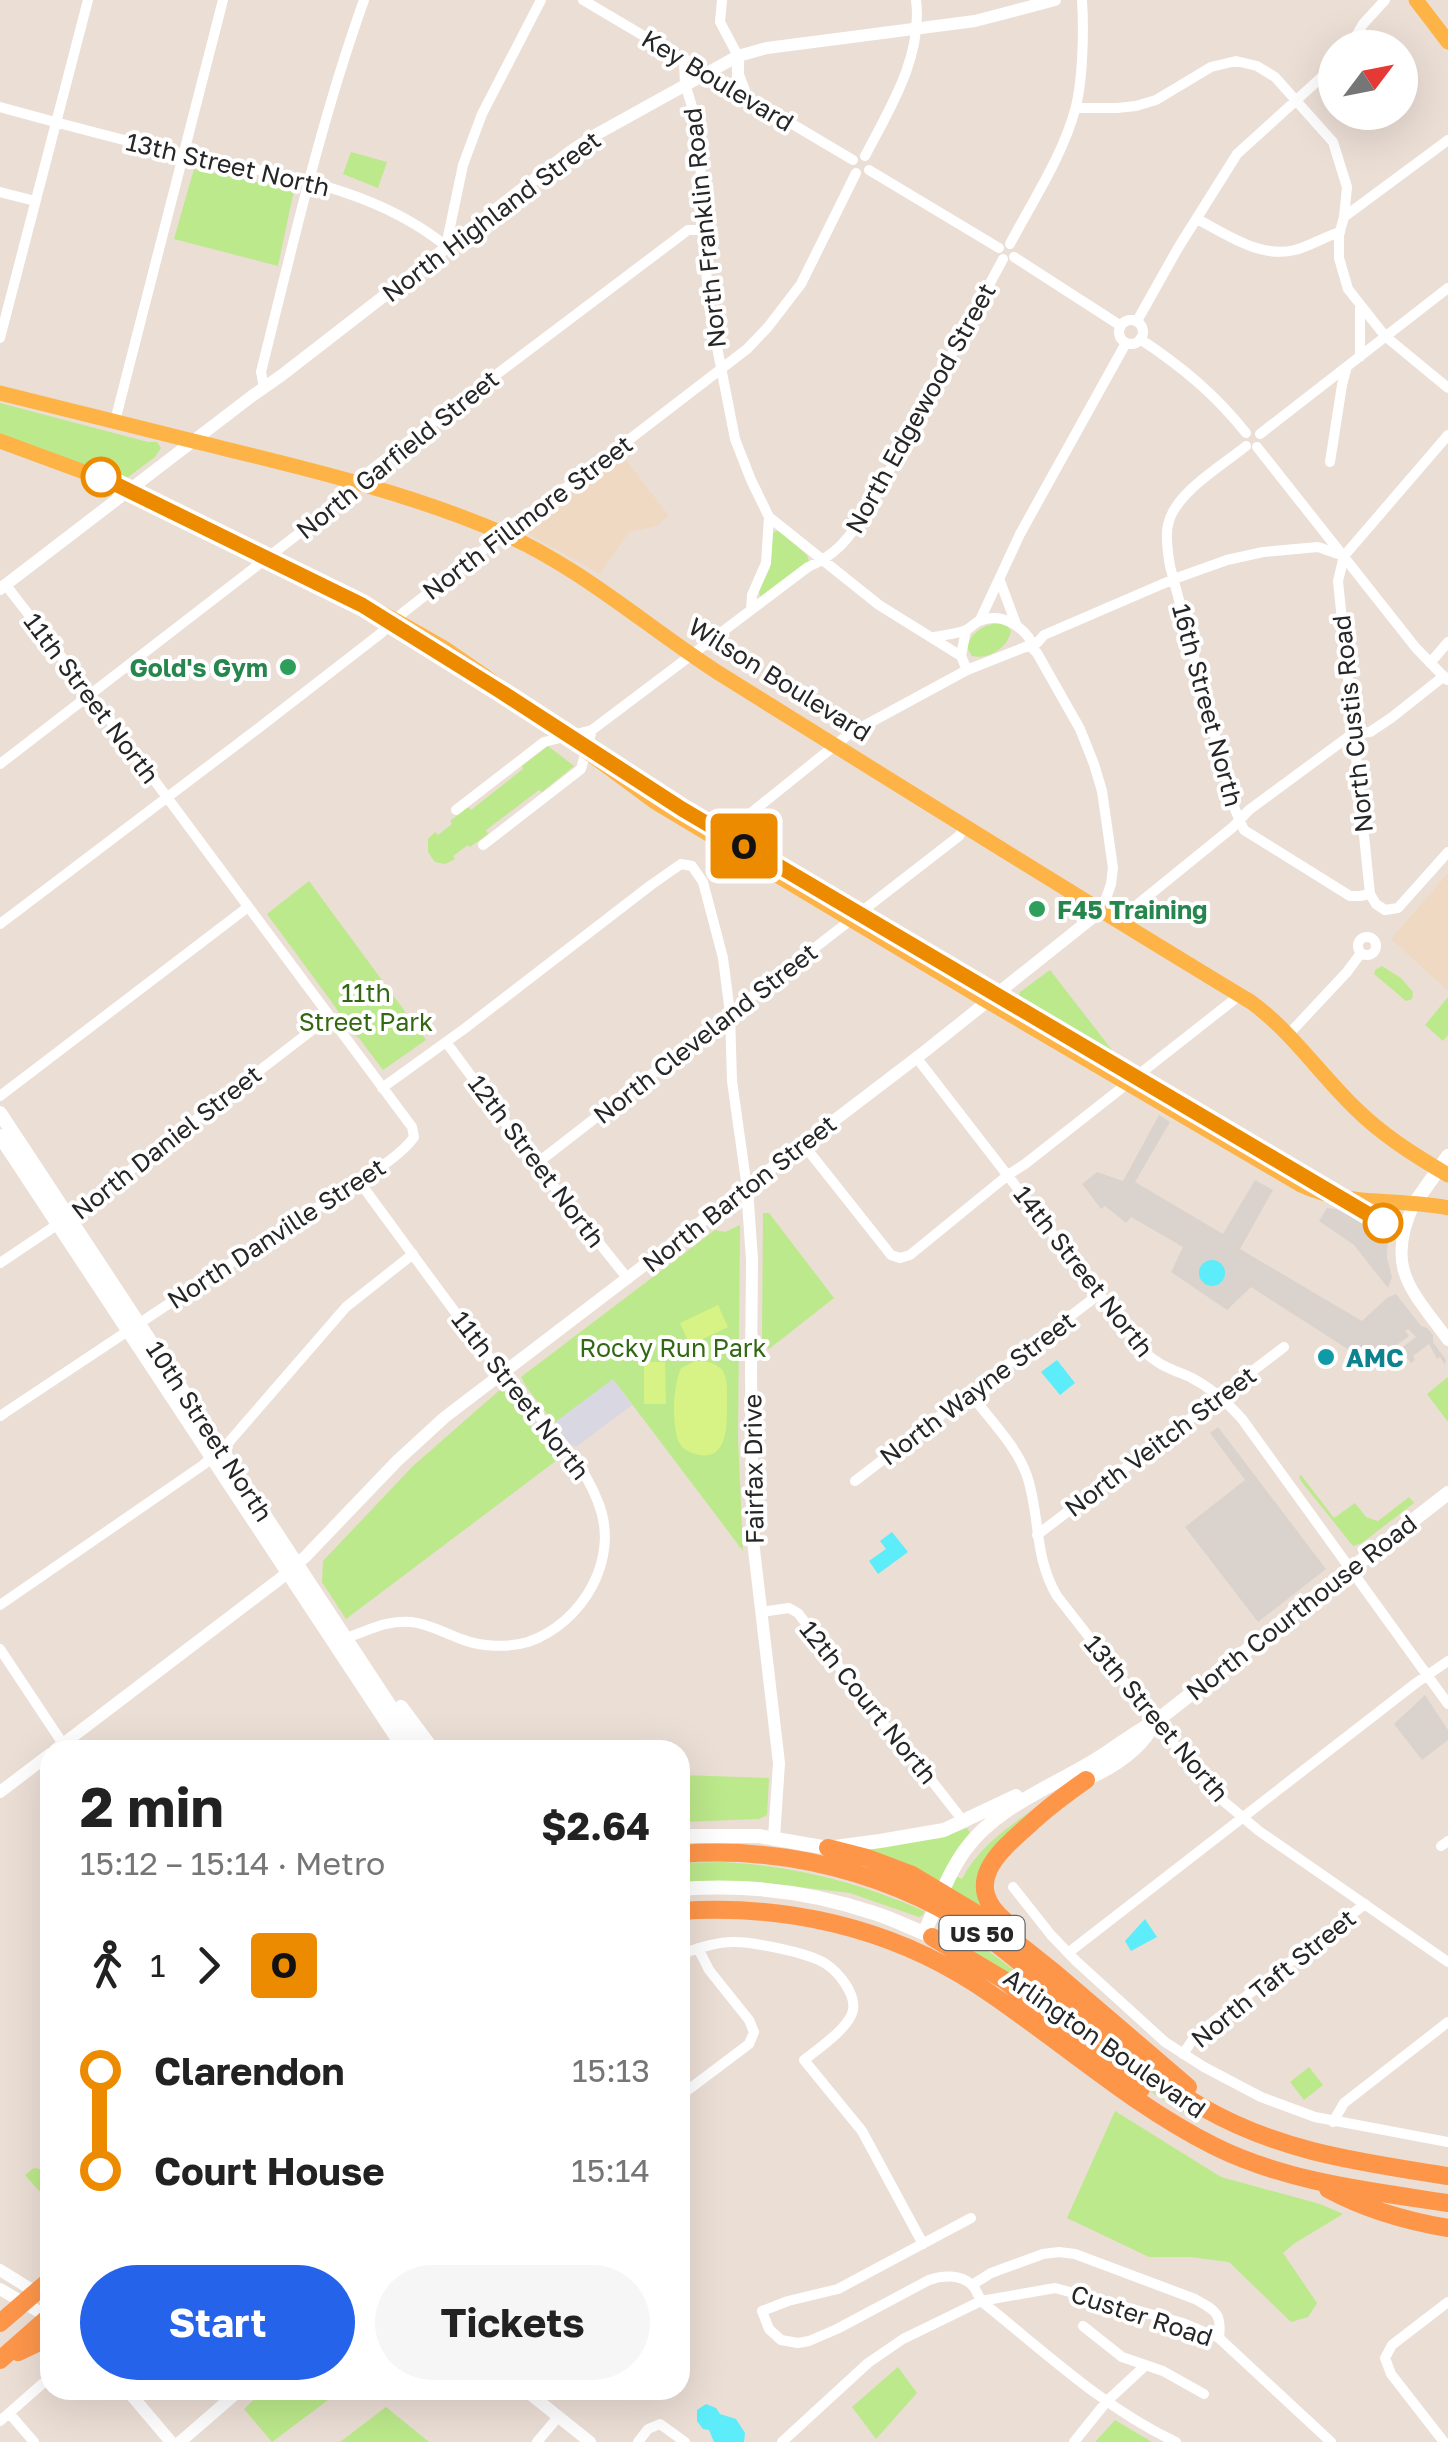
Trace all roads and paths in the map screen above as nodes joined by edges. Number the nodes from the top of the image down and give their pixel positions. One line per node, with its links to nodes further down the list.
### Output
1 (88, 0): 24 (street)
2 (224, 0): 26 (street)
3 (364, 0): 31 (street)
4 (541, 0): 38 (street)
5 (584, 0): 16 (street, Key Boulevard)
6 (722, 0): 15 (street)
7 (916, 0): 12 (street)
8 (1055, 0): 12 (street, North Highland Street)
9 (1082, 0): 23 (street, North Edgewood Street)
10 (1385, 0): 13 (street)
11 (1416, 0): 14 (main road)
12 (917, 28): 15 (street, North Highland Street); 27 (street)
13 (1360, 30)
14 (1448, 42)
15 (738, 56): 17 (street, North Highland Street); 20 (street)
16 (685, 60): 17 (street, Key Boulevard); 19 (street)
17 (708, 74): 19 (street, North Highland Street); 20 (street, Key Boulevard)
18 (1318, 81): 21 (street)
19 (686, 87): 36 (street, North Franklin Road); 38 (street, North Highland Street)
20 (746, 96): 28 (street, Key Boulevard)
21 (1297, 101): 23 (street); 34 (street); 35 (street)
22 (0, 107): 24 (street, 13th Street North)
23 (1076, 108): 39 (street, North Edgewood Street)
24 (55, 122): 26 (street, 13th Street North); 33 (street)
25 (1448, 140): 34 (street)
26 (184, 154): 31 (street, 13th Street North); 54 (street)
27 (865, 156): 28 (street); 29 (street)
28 (852, 160): 30 (street)
29 (869, 170): 30 (street); 39 (street)
30 (856, 173): 50 (street, North Fillmore Street)
31 (310, 182): 38 (street, 13th Street North); 51 (street)
32 (0, 192): 33 (street)
33 (35, 201): 45 (street)
34 (1344, 217): 37 (street)
35 (1198, 219): 37 (street); 42 (street)
36 (703, 230): 50 (street, North Franklin Road); 62 (street, North Garfield Street)
37 (1340, 232): 41 (street)
38 (446, 246): 51 (street, North Highland Street)
39 (1006, 252): 43 (street); 68 (street, North Edgewood Street)
40 (1448, 288): 44 (street)
41 (1360, 306): 44 (street); 48 (street)
42 (1137, 322): 43 (street); 46 (street)
43 (1121, 326): 47 (street)
44 (1386, 336): 48 (street); 52 (street)
45 (0, 338)
46 (1140, 339): 47 (street); 55 (street)
47 (1126, 343): 70 (street)
48 (1360, 358): 49 (street)
49 (1347, 368): 56 (street); 61 (street)
50 (720, 370): 64 (street, North Franklin Road); 65 (street, North Fillmore Street)
51 (264, 387): 58 (street, North Highland Street)
52 (1448, 388)
53 (0, 393): 54 (main road, Wilson Boulevard)
54 (115, 421): 58 (main road, Wilson Boulevard)
55 (1246, 433): 56 (street); 60 (street)
56 (1260, 434): 60 (street)
57 (1448, 436): 67 (street)
58 (194, 440): 62 (main road, Wilson Boulevard); 63 (street, North Highland Street)
59 (0, 441): 63 (main road)
60 (1252, 447): 67 (street); 69 (street)
61 (1330, 462)
62 (358, 484): 65 (main road, Wilson Boulevard); 66 (street, North Garfield Street)
63 (125, 493): 66 (main road); 71 (street, North Highland Street)
64 (769, 517): 68 (street, North Franklin Road); 72 (street)
65 (504, 534): 73 (street, North Fillmore Street); 80 (main road, Wilson Boulevard)
66 (268, 556): 73 (main road); 85 (street, North Garfield Street)
67 (1344, 556): 69 (street); 82 (street); 87 (street, North Custis Road)
68 (823, 560): 72 (street, North Edgewood Street); 77 (street, North Franklin Road)
69 (1174, 579): 78 (street); 94 (street, 16th Street North)
70 (1000, 581): 74 (street); 75 (street)
71 (3, 587): 85 (street, 11th Street North)
72 (750, 610): 80 (street, North Edgewood Street)
73 (395, 620): 88 (main road); 92 (street, North Fillmore Street)
74 (980, 620): 75 (street); 76 (street)
75 (1016, 624): 78 (street)
76 (966, 630): 77 (street); 81 (street)
77 (934, 637): 81 (street)
78 (1030, 641): 83 (street); 101 (street)
79 (1448, 642): 82 (street)
80 (692, 655): 86 (street, North Edgewood Street); 89 (main road, Wilson Boulevard)
81 (961, 656): 83 (street)
82 (1430, 663): 84 (street)
83 (967, 670): 89 (street)
84 (1446, 678): 87 (street, North Barton Street)
85 (91, 695): 91 (street, North Garfield Street); 92 (street, 11th Street North)
86 (592, 730): 88 (street, North Edgewood Street); 90 (street)
87 (1352, 734): 94 (street, North Barton Street); 99 (street, North Custis Road)
88 (565, 736): 90 (main road); 93 (street, North Edgewood Street)
89 (837, 745): 95 (main road, Wilson Boulevard); 96 (street)
90 (587, 752): 96 (main road); 97 (street)
91 (0, 764)
92 (166, 797): 100 (street, 11th Street North); 103 (street, North Fillmore Street)
93 (456, 810)
94 (1240, 820): 99 (street, 16th Street North); 101 (street, North Barton Street)
95 (966, 825): 101 (main road, Wilson Boulevard); 102 (street, North Cleveland Street)
96 (722, 842): 102 (main road)
97 (482, 844)
98 (1448, 852): 99 (street, 16th Street North)
99 (1370, 894)
100 (248, 907): 108 (street, 11th Street North); 114 (street)
101 (1102, 910): 105 (main road, Wilson Boulevard); 106 (street, North Barton Street)
102 (852, 920): 106 (main road); 107 (street, North Cleveland Street)
103 (0, 924)
104 (1361, 953): 109 (street)
105 (1240, 996): 109 (main road, Wilson Boulevard); 112 (street)
106 (987, 1001): 111 (street, North Barton Street); 112 (main road)
107 (730, 1013): 110 (street, Fairfax Drive); 119 (street, North Cleveland Street); 123 (street, Fairfax Drive)
108 (329, 1017): 113 (street, 11th Street North); 126 (street, North Daniel Street)
109 (1288, 1035): 120 (main road, Wilson Boulevard)
110 (446, 1042): 113 (street); 119 (street, 12th Street North)
111 (916, 1057): 117 (street, North Barton Street); 121 (street, 14th Street North)
112 (1129, 1084): 121 (street); 124 (main road)
113 (382, 1088): 118 (street, 11th Street North)
114 (0, 1096)
115 (0, 1112): 126 (main road, 10th Street North)
116 (0, 1136): 126 (main road, 10th Street North)
117 (803, 1144): 121 (street); 123 (street, North Barton Street)
118 (402, 1150): 122 (street, North Danville Street)
119 (536, 1164): 129 (street, 12th Street North)
120 (1444, 1166): 124 (main road)
121 (1008, 1175): 130 (street, 14th Street North)
122 (358, 1180): 127 (street, 11th Street North); 131 (street, North Danville Street)
123 (747, 1188): 129 (street, North Barton Street); 145 (street, Fairfax Drive)
124 (1414, 1204): 125 (main road); 132 (street)
125 (1448, 1208)
126 (64, 1221): 128 (street, North Daniel Street); 131 (main road, 10th Street North)
127 (412, 1254): 134 (street, 11th Street North); 138 (street)
128 (0, 1263)
129 (628, 1280): 134 (street, North Barton Street)
130 (1098, 1294): 135 (street, North Wayne Street); 136 (street, 14th Street North)
131 (134, 1326): 137 (street, North Danville Street); 138 (main road, 10th Street North)
132 (1448, 1340)
133 (1284, 1347): 136 (street, North Veitch Street)
134 (502, 1373): 142 (street, North Barton Street); 146 (street, 11th Street North)
135 (970, 1393): 139 (street, North Wayne Street); 141 (street, 13th Street North)
136 (1218, 1396): 141 (street, North Veitch Street); 143 (street, 14th Street North)
137 (0, 1416)
138 (217, 1453): 142 (main road, 10th Street North); 144 (street)
139 (855, 1481)
140 (1448, 1494): 143 (main road, North Courthouse Road)
141 (1037, 1535): 151 (street, 13th Street North)
142 (293, 1568): 146 (main road, 10th Street North); 153 (street, North Barton Street)
143 (1349, 1570): 149 (street, 14th Street North); 151 (main road, North Courthouse Road)
144 (0, 1605)
145 (761, 1612): 160 (street, 12th Court North); 162 (street, Fairfax Drive)
146 (344, 1642): 154 (main road, 10th Street North); 155 (main road)
147 (0, 1650): 152 (street)
148 (1448, 1661): 149 (street)
149 (1426, 1675): 150 (street, 14th Street North); 159 (street)
150 (1448, 1704)
151 (1155, 1722): 157 (main road, North Courthouse Road); 159 (street, 13th Street North)
152 (53, 1740)
153 (72, 1740)
154 (403, 1740)
155 (425, 1740)
156 (40, 1764): 158 (street, North Barton Street)
157 (1087, 1772): 160 (main road); 169 (main road, North Courthouse Road); 174 (highway)
158 (0, 1792)
159 (1242, 1817): 167 (street, 13th Street North); 172 (street)
160 (964, 1822): 163 (main road)
161 (690, 1836): 162 (main road)
162 (774, 1838): 163 (main road)
163 (828, 1848): 174 (highway)
164 (690, 1854): 178 (highway, Arlington Boulevard / US 50)
165 (1013, 1887): 172 (street)
166 (690, 1889): 169 (main road)
167 (1365, 1904): 173 (street, 13th Street North); 176 (street, North Taft Street)
168 (690, 1910): 180 (highway, Arlington Boulevard / US 50)
169 (930, 1930): 180 (highway)
170 (698, 1948): 171 (street); 177 (street); 187 (street)
171 (690, 1951)
172 (1068, 1953): 176 (street)
173 (1448, 1962)
174 (1055, 1972): 178 (highway)
175 (1448, 2022): 179 (street)
176 (1182, 2054): 179 (street)
177 (690, 2088)
178 (1222, 2118): 182 (highway, Arlington Boulevard / US 50)
179 (1333, 2122): 181 (street)
180 (1201, 2140): 183 (highway, Arlington Boulevard / US 50)
181 (1448, 2142)
182 (1448, 2176)
183 (1310, 2180): 184 (highway, Arlington Boulevard / US 50); 186 (highway)
184 (1448, 2204)
185 (971, 2218): 187 (street)
186 (1448, 2228)
187 (923, 2244): 189 (street)
188 (0, 2270): 191 (street)
189 (972, 2285): 192 (street); 197 (street)
190 (0, 2289): 191 (street)
191 (40, 2294): 194 (highway)
192 (981, 2300): 197 (street, Custer Road); 206 (street); 216 (street, Custer Road)
193 (1448, 2302): 220 (street)
194 (0, 2324)
195 (40, 2326): 199 (highway)
196 (1083, 2326): 200 (street)
197 (1220, 2338): 219 (street, Custer Road)
198 (40, 2342): 199 (highway)
199 (0, 2360)
200 (1146, 2366): 202 (street); 206 (street)
201 (40, 2386): 207 (street)
202 (1204, 2394)
203 (135, 2400): 210 (street)
204 (228, 2400): 211 (street)
205 (537, 2400): 208 (street)
206 (1108, 2401): 217 (street); 218 (street)
207 (4, 2417): 209 (street)
208 (558, 2417): 212 (street); 213 (street)
209 (34, 2442)
210 (172, 2442)
211 (180, 2442)
212 (538, 2442)
213 (590, 2442)
214 (638, 2442): 215 (street)
215 (685, 2442)
216 (782, 2442)
217 (1074, 2442)
218 (1176, 2442)
219 (1332, 2442)
220 (1444, 2442)

